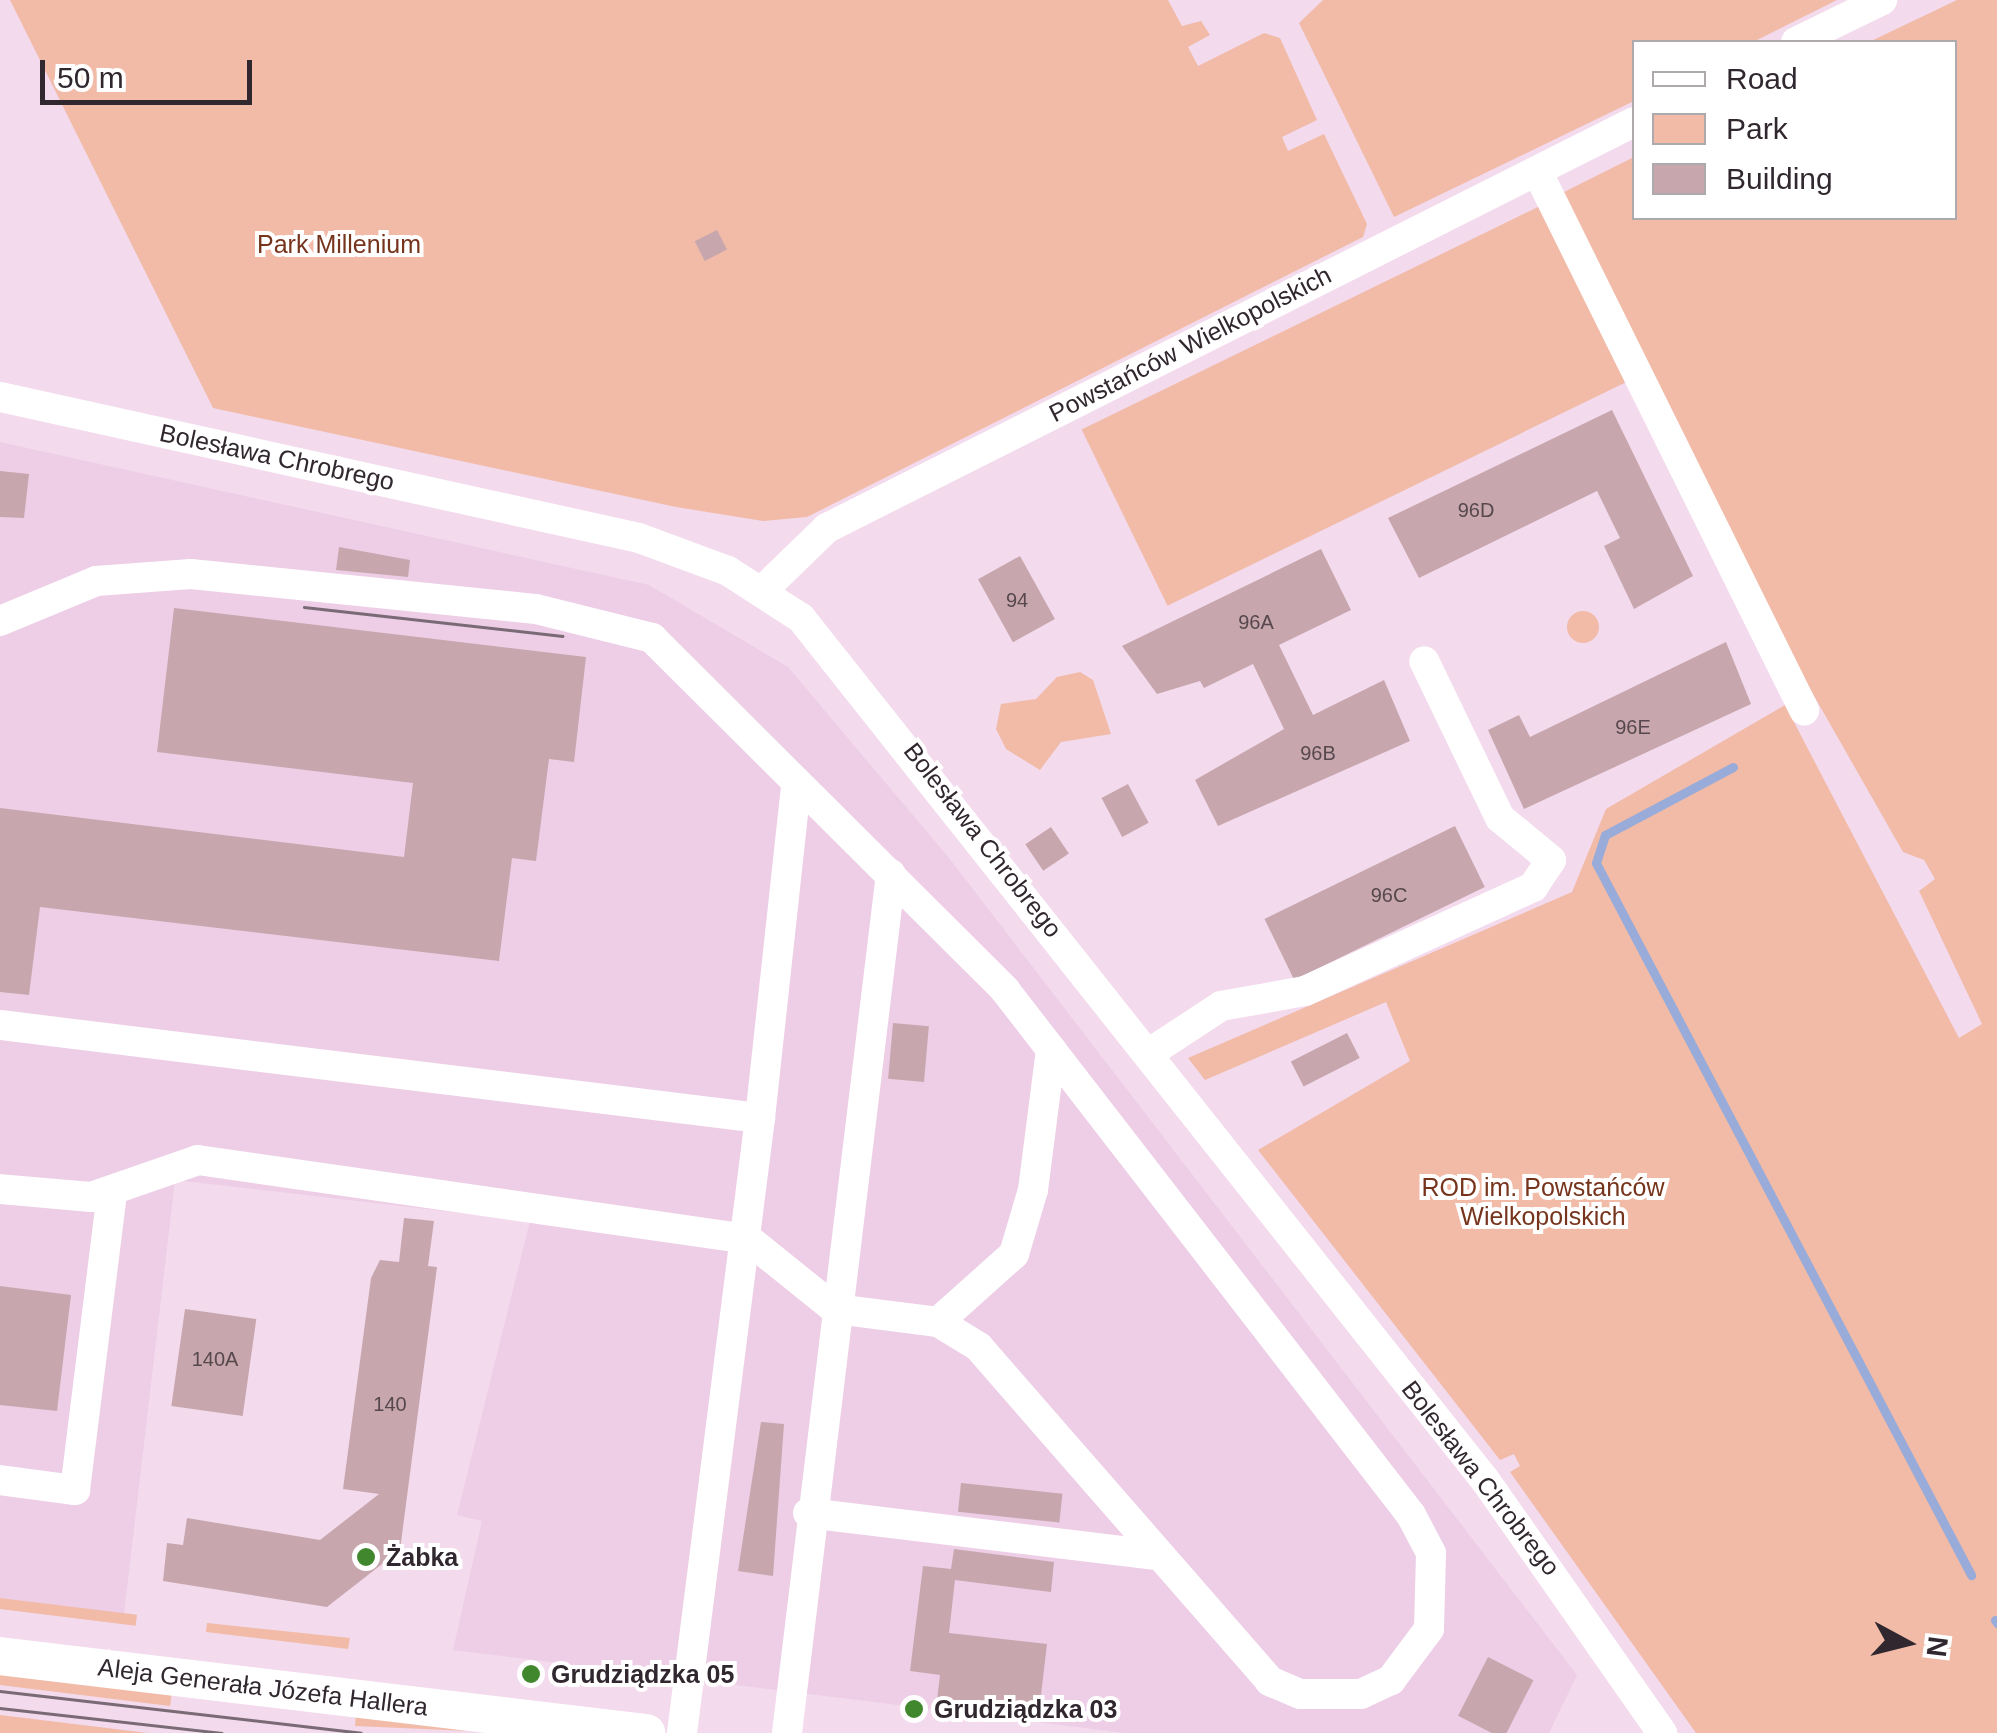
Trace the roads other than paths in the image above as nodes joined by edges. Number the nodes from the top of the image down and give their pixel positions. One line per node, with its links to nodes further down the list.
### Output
1 (1882, 0): 2 (street)
2 (1800, 40)
3 (1632, 123): 4 (street, Powstańców Wielkopolskich)
4 (1537, 170): 6 (street, Powstańców Wielkopolskich); 9 (street)
5 (0, 397): 6 (street, Bolesława Chrobrego)
6 (762, 590): 14 (street, Bolesława Chrobrego)
7 (0, 621): 10 (street)
8 (1424, 660): 14 (street)
9 (1804, 710)
10 (796, 785): 11 (street); 15 (street)
11 (892, 874): 13 (street); 19 (street)
12 (0, 1025): 15 (street)
13 (1050, 1049): 20 (street); 23 (street)
14 (1148, 1054): 28 (street, Bolesława Chrobrego)
15 (760, 1118): 18 (street)
16 (0, 1190): 17 (street)
17 (112, 1194): 18 (street); 21 (street)
18 (748, 1239): 19 (street); 26 (street)
19 (835, 1309): 20 (street); 22 (street)
20 (938, 1322): 23 (street)
21 (0, 1480)
22 (808, 1513): 23 (street); 27 (street)
23 (1156, 1555)
24 (0, 1656): 25 (main road, Aleja Generała Józefa Hallera)
25 (646, 1733)
26 (682, 1733)
27 (787, 1733)
28 (1662, 1733)

